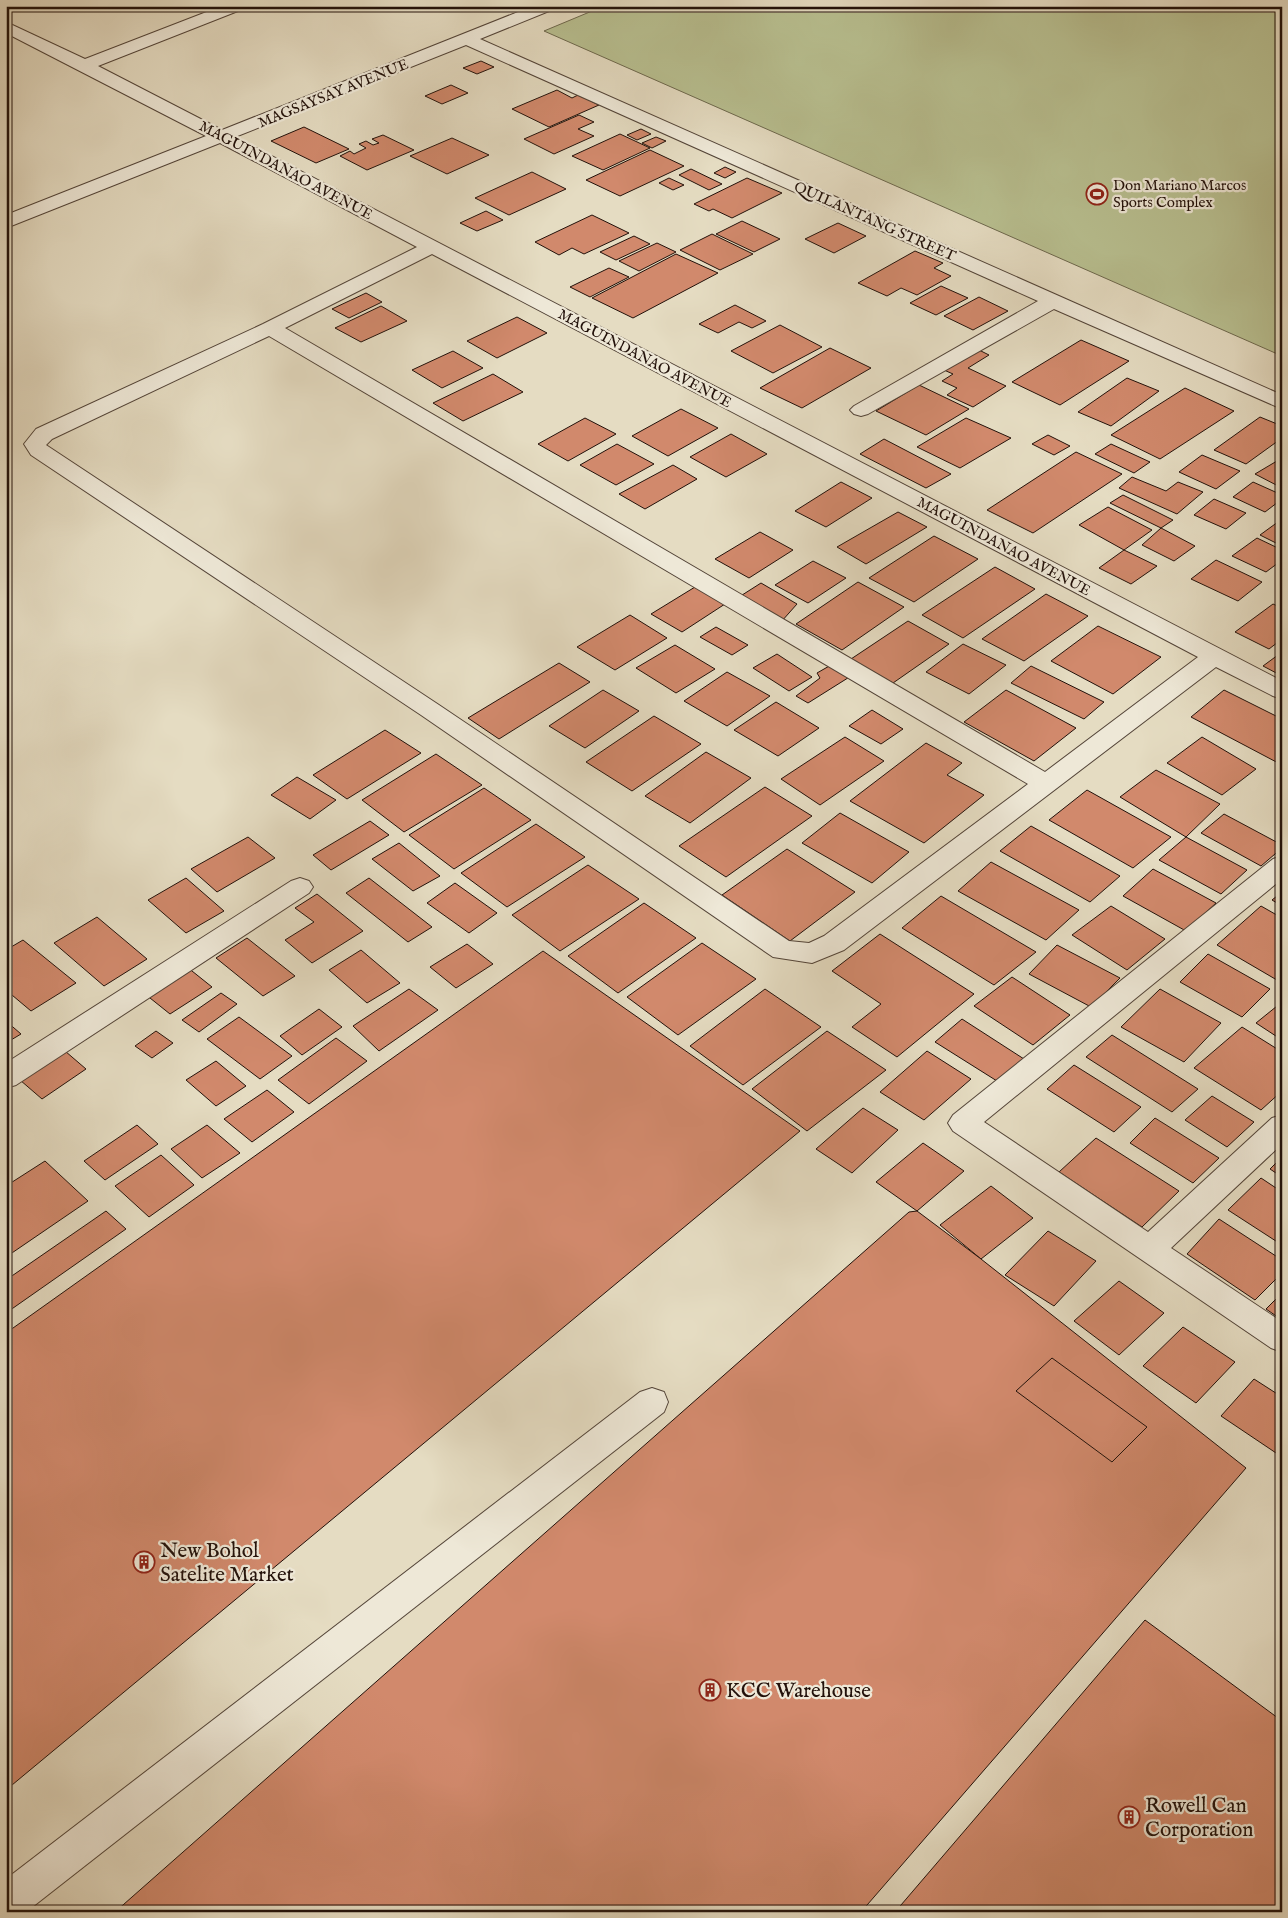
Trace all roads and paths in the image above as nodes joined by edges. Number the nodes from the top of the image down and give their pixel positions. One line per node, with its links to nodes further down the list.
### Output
1 (237, 6): 5 (street)
2 (548, 6): 4 (street, MAGSAYSAY AVENUE)
3 (6, 27): 5 (street, MAGUINDANAO AVENUE)
4 (467, 39): 6 (street, MAGSAYSAY AVENUE); 9 (street, QUILANTANG STREET)
5 (84, 65): 6 (street, MAGUINDANAO AVENUE)
6 (222, 137): 7 (street, MAGSAYSAY AVENUE); 8 (street, MAGUINDANAO AVENUE)
7 (6, 222)
8 (432, 247): 10 (street); 13 (street, MAGUINDANAO AVENUE)
9 (1053, 301): 11 (street, QUILANTANG STREET); 12 (street)
10 (270, 328): 15 (street); 15 (street)
11 (1282, 403)
12 (861, 410)
13 (1215, 656): 14 (street, MAGUINDANAO AVENUE); 15 (street)
14 (1282, 691)
15 (1046, 784)
16 (1282, 865): 20 (street)
17 (300, 887): 18 (street)
18 (6, 1077)
19 (1282, 1126): 20 (street)
20 (1150, 1249): 21 (street)
21 (1282, 1339)
22 (652, 1402): 23 (street)
23 (6, 1903)

